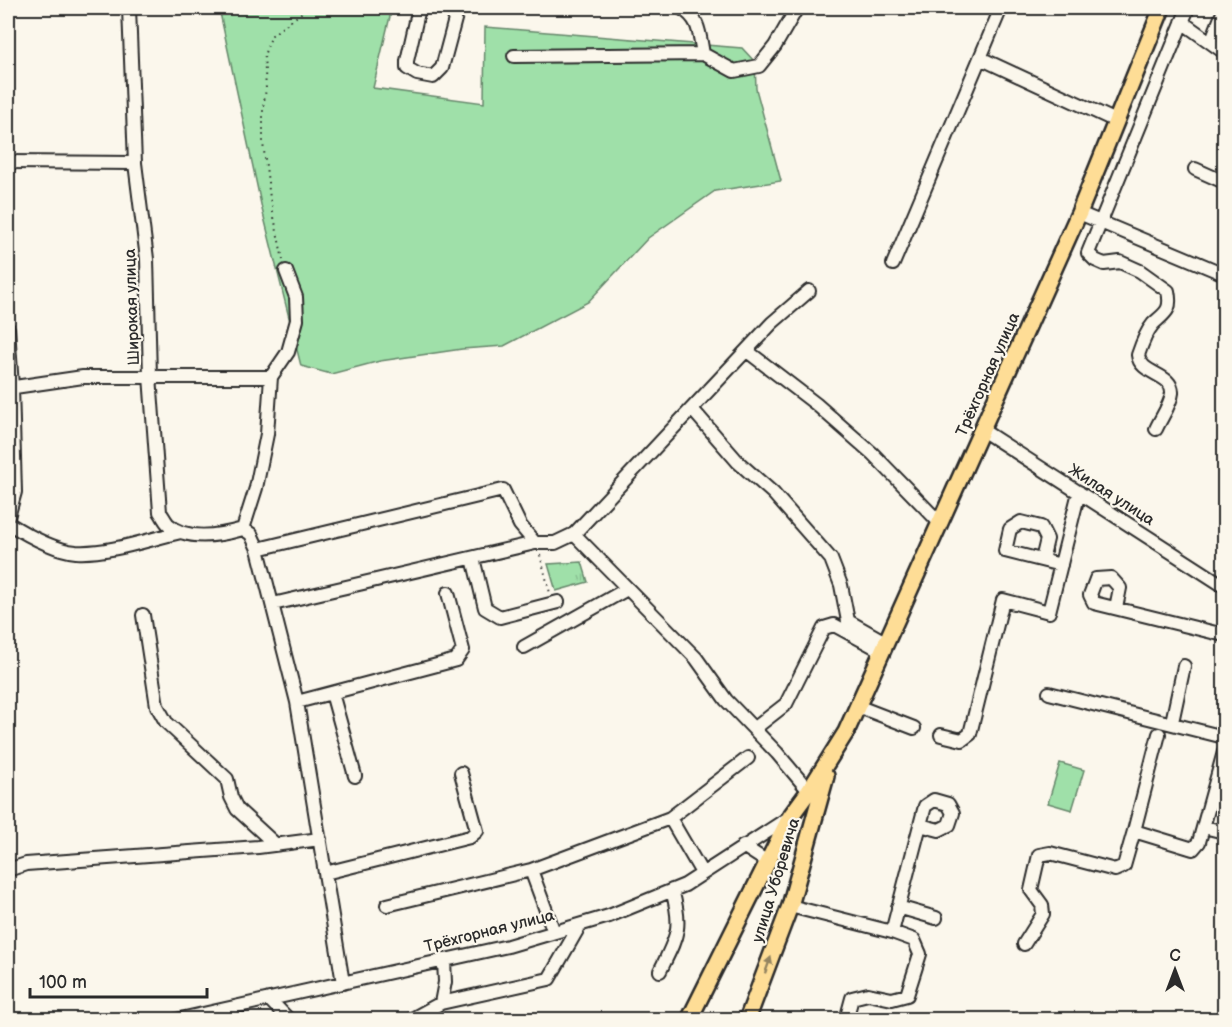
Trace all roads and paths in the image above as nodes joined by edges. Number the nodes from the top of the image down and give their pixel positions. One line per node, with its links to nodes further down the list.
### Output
1 (129, 8): 19 (street, Широкая улица)
2 (308, 8): 25 (path)
3 (419, 8): 4 (street)
4 (459, 8)
5 (681, 8): 14 (street)
6 (797, 8): 14 (street)
7 (1001, 8): 16 (street)
8 (1162, 8): 17 (main road, Трёхгорная улица)
9 (1188, 8): 11 (street)
10 (1224, 10): 12 (street)
11 (1182, 22): 12 (street); 23 (street)
12 (1211, 42): 13 (street)
13 (1224, 52)
14 (704, 54): 15 (street)
15 (514, 56)
16 (980, 58): 17 (street); 24 (street)
17 (1116, 121): 22 (main road, Трёхгорная улица)
18 (8, 162): 19 (street)
19 (135, 163): 30 (street, Широкая улица)
20 (1195, 169): 21 (street)
21 (1224, 182)
22 (1078, 213): 23 (street); 35 (main road, Трёхгорная улица)
23 (1099, 221): 26 (street); 34 (street)
24 (893, 264)
25 (286, 272): 31 (street)
26 (1224, 274)
27 (809, 291): 29 (street)
28 (8, 328): 32 (street)
29 (747, 351): 33 (street); 39 (street)
30 (150, 376): 31 (street); 32 (street); 41 (street, Широкая улица)
31 (271, 377): 40 (street)
32 (10, 387): 37 (street)
33 (692, 409): 42 (street); 57 (street)
34 (1156, 429)
35 (982, 430): 36 (street, Жилая улица); 39 (main road, Трёхгорная улица)
36 (1079, 492): 47 (street); 48 (street, Жилая улица)
37 (8, 517)
38 (8, 523): 41 (street)
39 (940, 523): 57 (main road, Трёхгорная улица)
40 (243, 529): 41 (street); 44 (street)
41 (182, 532)
42 (574, 534): 43 (street); 49 (street)
43 (536, 543): 44 (street); 45 (street); 51 (path)
44 (258, 549): 52 (street)
45 (473, 558): 51 (street); 52 (street)
46 (1042, 560): 47 (street)
47 (1060, 565): 67 (street)
48 (1224, 586)
49 (627, 589): 56 (street); 65 (street)
50 (448, 593): 59 (street)
51 (556, 603)
52 (273, 604): 61 (street)
53 (1116, 608): 55 (street)
54 (143, 615): 82 (street)
55 (1224, 635)
56 (524, 647)
57 (884, 647): 62 (main road, Трёхгорная улица); 65 (street)
58 (1184, 666): 63 (street)
59 (332, 693): 61 (street); 73 (street)
60 (1048, 693): 63 (street)
61 (297, 702): 81 (street)
62 (857, 706): 64 (street); 69 (main road, Трёхгорная улица)
63 (1172, 722): 68 (street)
64 (914, 728)
65 (754, 729): 74 (street)
66 (1159, 734): 79 (street)
67 (941, 735)
68 (1224, 737)
69 (835, 750): 74 (main road, улица Уборевича); 91 (main road, улица Уборевича)
70 (1224, 753): 78 (street)
71 (748, 758): 76 (street)
72 (462, 773): 87 (street)
73 (355, 776)
74 (809, 790): 75 (main road, улица Уборевича)
75 (789, 817): 83 (street, Трёхгорная улица); 84 (main road, улица Уборевича)
76 (670, 818): 86 (street); 88 (street)
77 (920, 825): 92 (street)
78 (1204, 827): 79 (street); 80 (street)
79 (1134, 831): 97 (street)
80 (1224, 832)
81 (320, 839): 82 (street); 87 (street)
82 (276, 845): 85 (street)
83 (743, 846): 84 (street); 88 (street, Трёхгорная улица)
84 (766, 861): 106 (main road, улица Уборевича)
85 (8, 870)
86 (531, 870): 90 (street); 95 (street)
87 (325, 873): 100 (street)
88 (702, 873): 89 (street, Трёхгорная улица)
89 (672, 890): 94 (street, Трёхгорная улица); 99 (street)
90 (387, 905)
91 (789, 906): 96 (street); 107 (main road, улица Уборевича, one-way to 91)
92 (898, 907): 93 (street); 96 (street)
93 (936, 918)
94 (580, 925): 95 (street, Трёхгорная улица); 102 (street)
95 (554, 932): 98 (street, Трёхгорная улица)
96 (892, 932): 108 (street)
97 (1024, 944)
98 (444, 960): 100 (street, Трёхгорная улица); 102 (street)
99 (660, 970)
100 (343, 983): 101 (street, Трёхгорная улица)
101 (269, 999): 103 (street, Трёхгорная улица); 104 (street)
102 (441, 1003): 105 (street)
103 (176, 1020)
104 (289, 1020)
105 (410, 1020)
106 (689, 1020)
107 (747, 1020)
108 (846, 1020)

